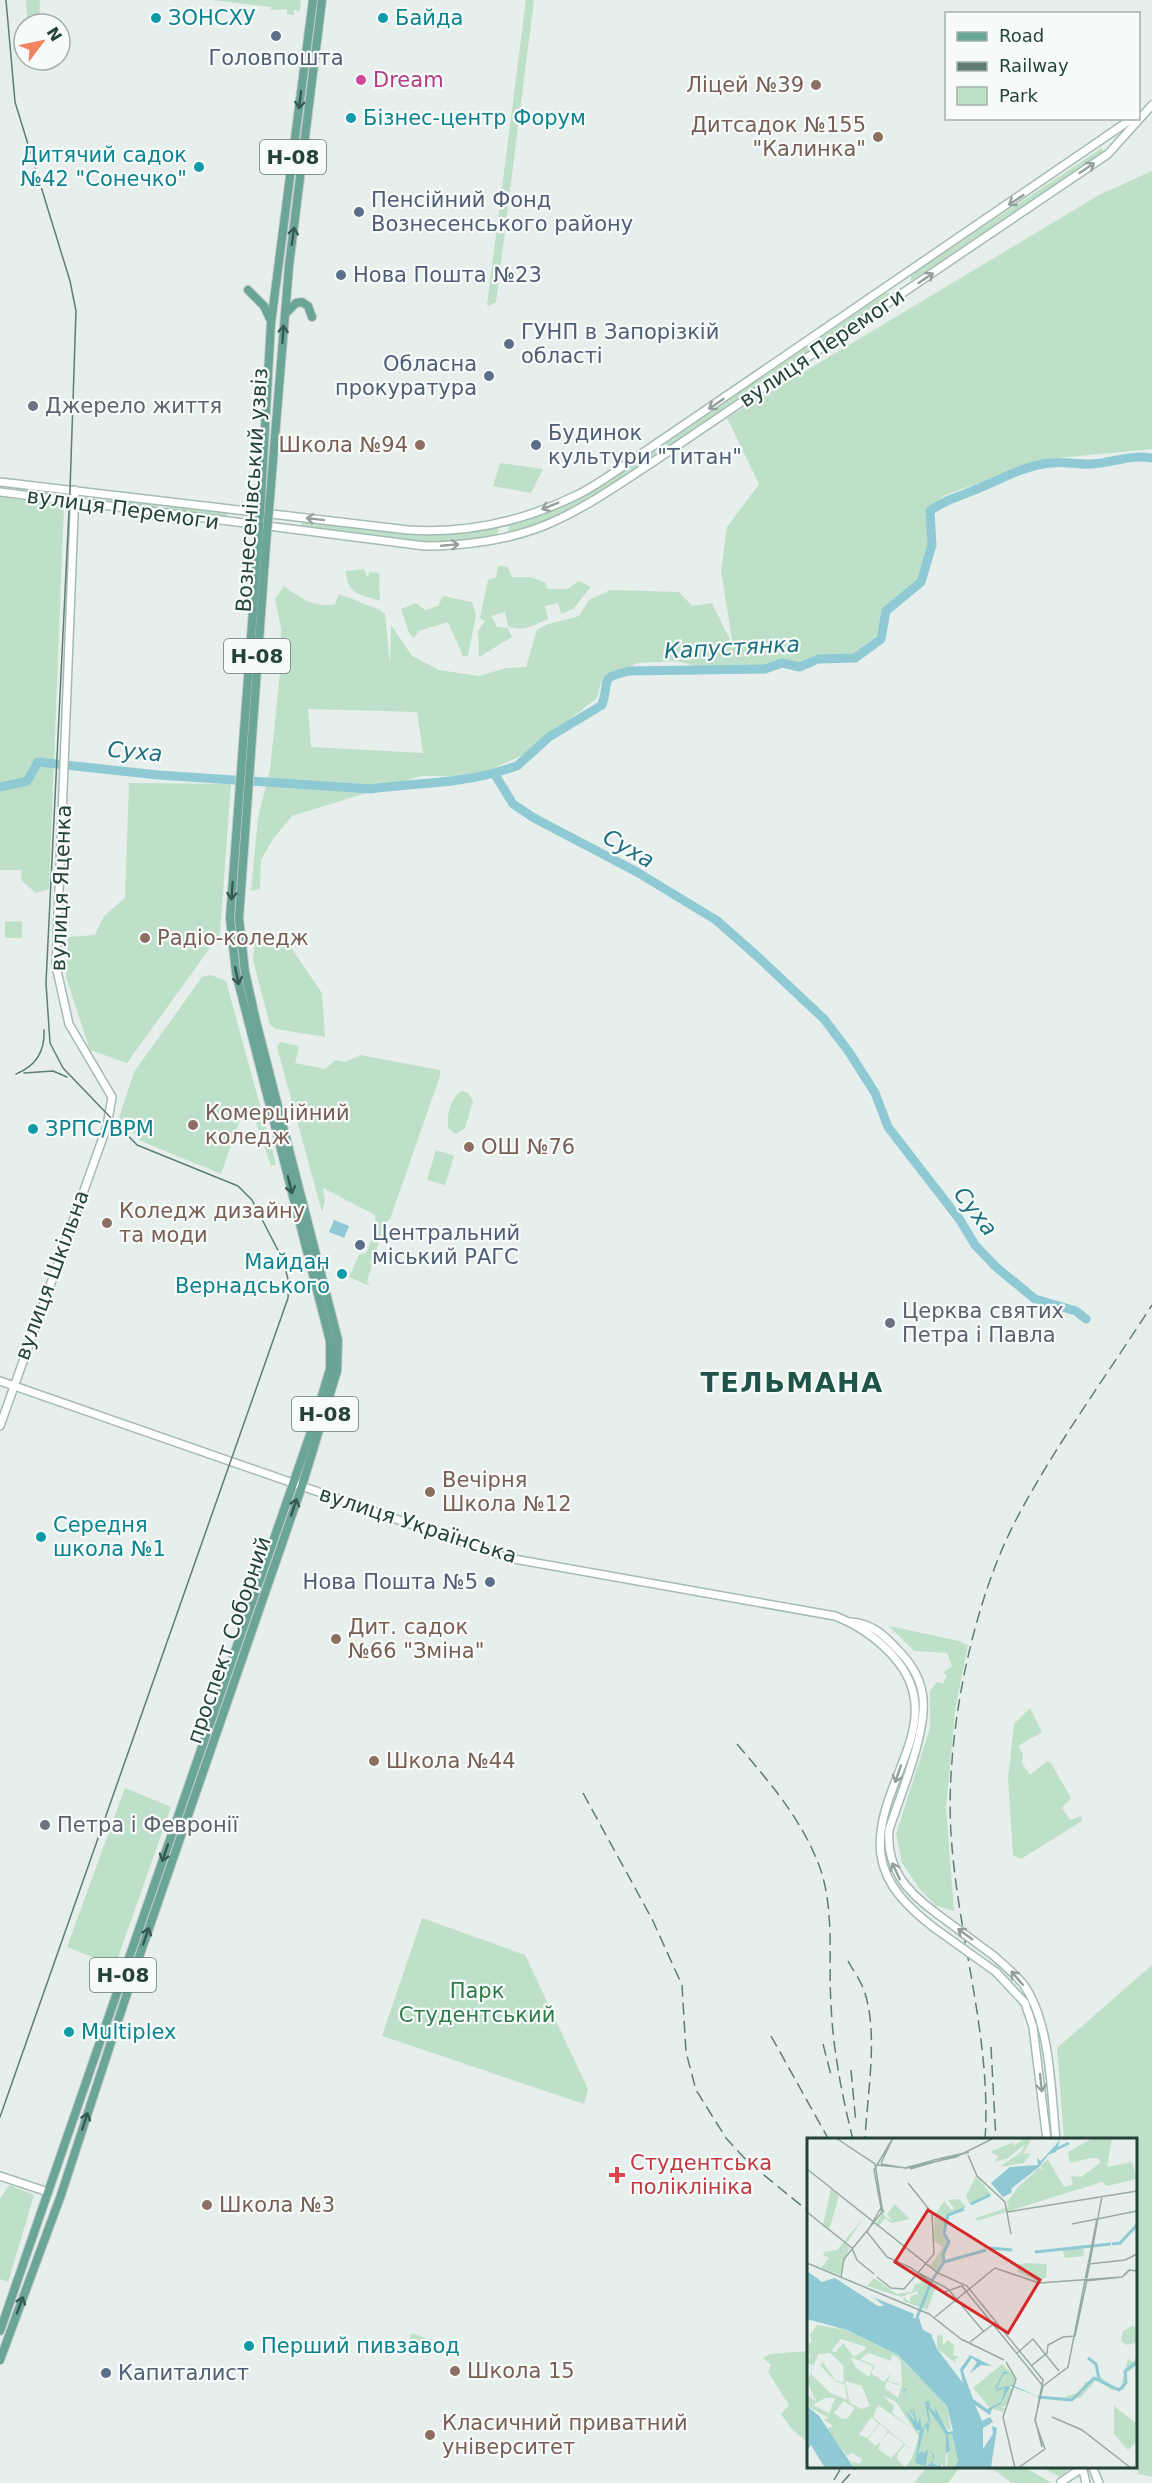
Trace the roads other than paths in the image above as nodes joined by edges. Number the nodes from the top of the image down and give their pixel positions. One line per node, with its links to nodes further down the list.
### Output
1 (313, 0): 3 (main road, Н-08)
2 (322, 0): 4 (main road, Н-08)
3 (310, 21): 4 (main road); 14 (main road, Н-08, one-way to 14)
4 (319, 22): 12 (main road, Н-08, one-way to 4)
5 (1152, 104): 6 (main road, вулиця Перемоги, one-way to 5)
6 (1140, 117)
7 (1130, 120): 9 (main road, вулиця Перемоги, one-way to 9)
8 (1138, 120): 11 (main road, вулиця Перемоги, one-way to 8)
9 (896, 282): 11 (main road); 15 (main road, вулиця Перемоги, one-way to 15)
10 (248, 290): 14 (main road)
11 (904, 292): 16 (main road, вулиця Перемоги)
12 (284, 315): 13 (main road); 20 (main road, Вознесенівський узвіз / Н-08, one-way to 12)
13 (312, 317)
14 (271, 323): 20 (main road, Вознесенівський узвіз / Н-08)
15 (658, 443): 16 (main road); 24 (main road, вулиця Перемоги, one-way to 24)
16 (666, 453): 25 (main road, вулиця Перемоги)
17 (0, 482): 18 (main road, вулиця Перемоги)
18 (75, 490): 21 (main road, вулиця Перемоги); 22 (main road)
19 (0, 492): 22 (main road, вулиця Перемоги)
20 (266, 497): 26 (main road, Вознесенівський узвіз / Н-08, bridge)
21 (162, 500): 23 (main road); 24 (main road, вулиця Перемоги, one-way to 21)
22 (74, 502): 23 (main road, вулиця Перемоги); 29 (main road, вулиця Яценка)
23 (161, 513): 25 (main road, вулиця Перемоги, one-way to 25)
24 (501, 522): 25 (main road)
25 (504, 536)
26 (243, 791): 27 (main road, Вознесенівський узвіз / Н-08, one-way to 27); 28 (main road, Вознесенівський узвіз / Н-08)
27 (230, 918): 33 (main road, проспект Соборний / Н-08, one-way to 33)
28 (239, 918): 34 (main road, проспект Соборний / Н-08)
29 (107, 1126): 31 (main road, вулиця Шкільна)
30 (0, 1381): 31 (main road, вулиця Українська)
31 (14, 1385): 32 (main road, вулиця Шкільна); 33 (main road, вулиця Українська)
32 (0, 1426)
33 (292, 1483): 34 (main road, вулиця Українська); 35 (main road, проспект Соборний / Н-08)
34 (302, 1486): 35 (main road, проспект Соборний / Н-08, one-way to 34); 36 (main road, вулиця Українська)
35 (254, 1609): 37 (main road, проспект Соборний / Н-08)
36 (848, 1622): 38 (main road, вулиця Українська, one-way to 38, bridge); 39 (main road, вулиця Українська, one-way to 36, bridge)
37 (202, 1759): 43 (main road, проспект Соборний / Н-08, one-way to 43); 45 (main road, проспект Соборний / Н-08, one-way to 37)
38 (1037, 2044): 39 (main road); 40 (main road, вулиця Українська, one-way to 40)
39 (1045, 2046): 41 (main road, вулиця Українська)
40 (1047, 2138)
41 (1056, 2138)
42 (0, 2176): 43 (main road)
43 (48, 2192): 44 (main road, проспект Соборний / Н-08)
44 (0, 2331)
45 (0, 2360)
46 (1080, 2468): 49 (main road)
47 (1082, 2468): 50 (main road)
48 (1093, 2468): 51 (main road)
49 (1058, 2482)
50 (1086, 2483)
51 (1099, 2483)

